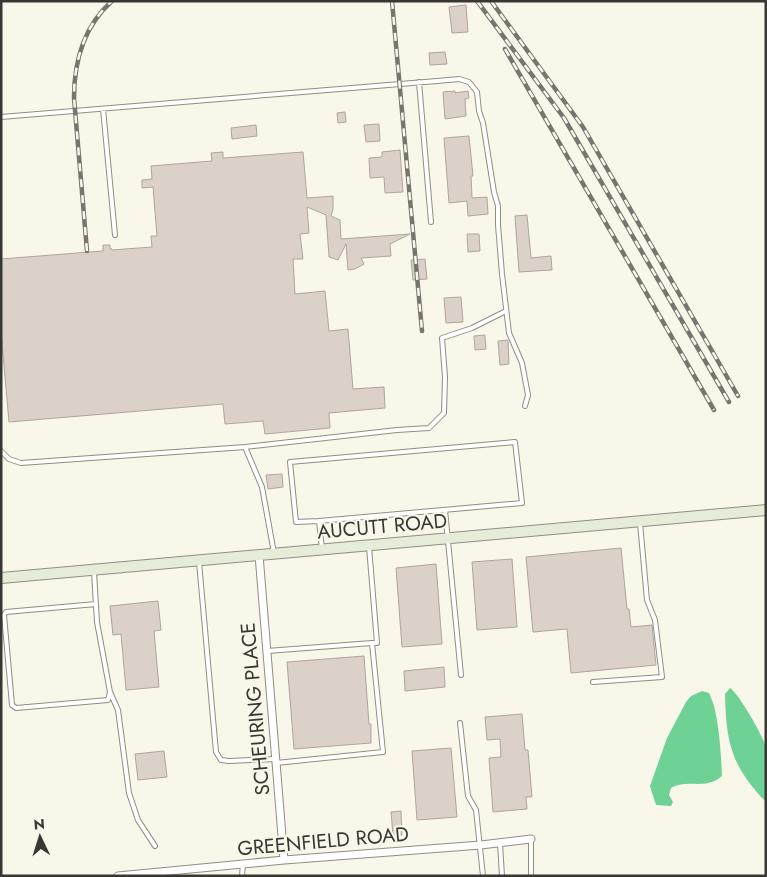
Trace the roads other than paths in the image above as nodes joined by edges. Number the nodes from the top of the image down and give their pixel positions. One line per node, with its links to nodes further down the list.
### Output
1 (419, 82): 2 (lane); 4 (lane); 6 (lane)
2 (103, 109): 3 (lane); 5 (lane)
3 (1, 117)
4 (431, 222)
5 (115, 235)
6 (506, 311): 7 (lane); 8 (lane)
7 (525, 406)
8 (245, 447): 9 (lane); 17 (lane)
9 (1, 451)
10 (445, 510): 12 (lane); 12 (lane); 14 (lane)
11 (766, 510): 13 (street, AUCUTT ROAD)
12 (320, 521): 16 (lane)
13 (640, 521): 14 (street, AUCUTT ROAD); 26 (lane)
14 (448, 538): 15 (street, AUCUTT ROAD); 25 (lane)
15 (368, 545): 16 (street, AUCUTT ROAD); 23 (lane)
16 (322, 549): 17 (street, AUCUTT ROAD)
17 (274, 553): 18 (street, AUCUTT ROAD)
18 (259, 555): 19 (street, AUCUTT ROAD); 24 (street, SCHEURING PLACE)
19 (198, 560): 20 (street, AUCUTT ROAD); 29 (lane)
20 (94, 570): 21 (street, AUCUTT ROAD); 22 (lane)
21 (1, 578)
22 (96, 604): 27 (lane); 27 (lane)
23 (372, 643): 24 (lane); 29 (lane)
24 (267, 651): 29 (street, SCHEURING PLACE)
25 (461, 676)
26 (593, 682)
27 (110, 692): 33 (lane)
28 (460, 723): 32 (lane)
29 (276, 761): 34 (street, SCHEURING PLACE)
30 (531, 838): 31 (street, GREENFIELD ROAD); 41 (lane)
31 (500, 843): 32 (street, GREENFIELD ROAD); 40 (lane)
32 (480, 845): 34 (street, GREENFIELD ROAD); 39 (lane)
33 (155, 846)
34 (284, 860): 35 (street, GREENFIELD ROAD)
35 (243, 864): 36 (street, GREENFIELD ROAD); 38 (lane)
36 (169, 873): 37 (street, GREENFIELD ROAD)
37 (118, 876)
38 (242, 876)
39 (484, 876)
40 (502, 876)
41 (530, 876)

